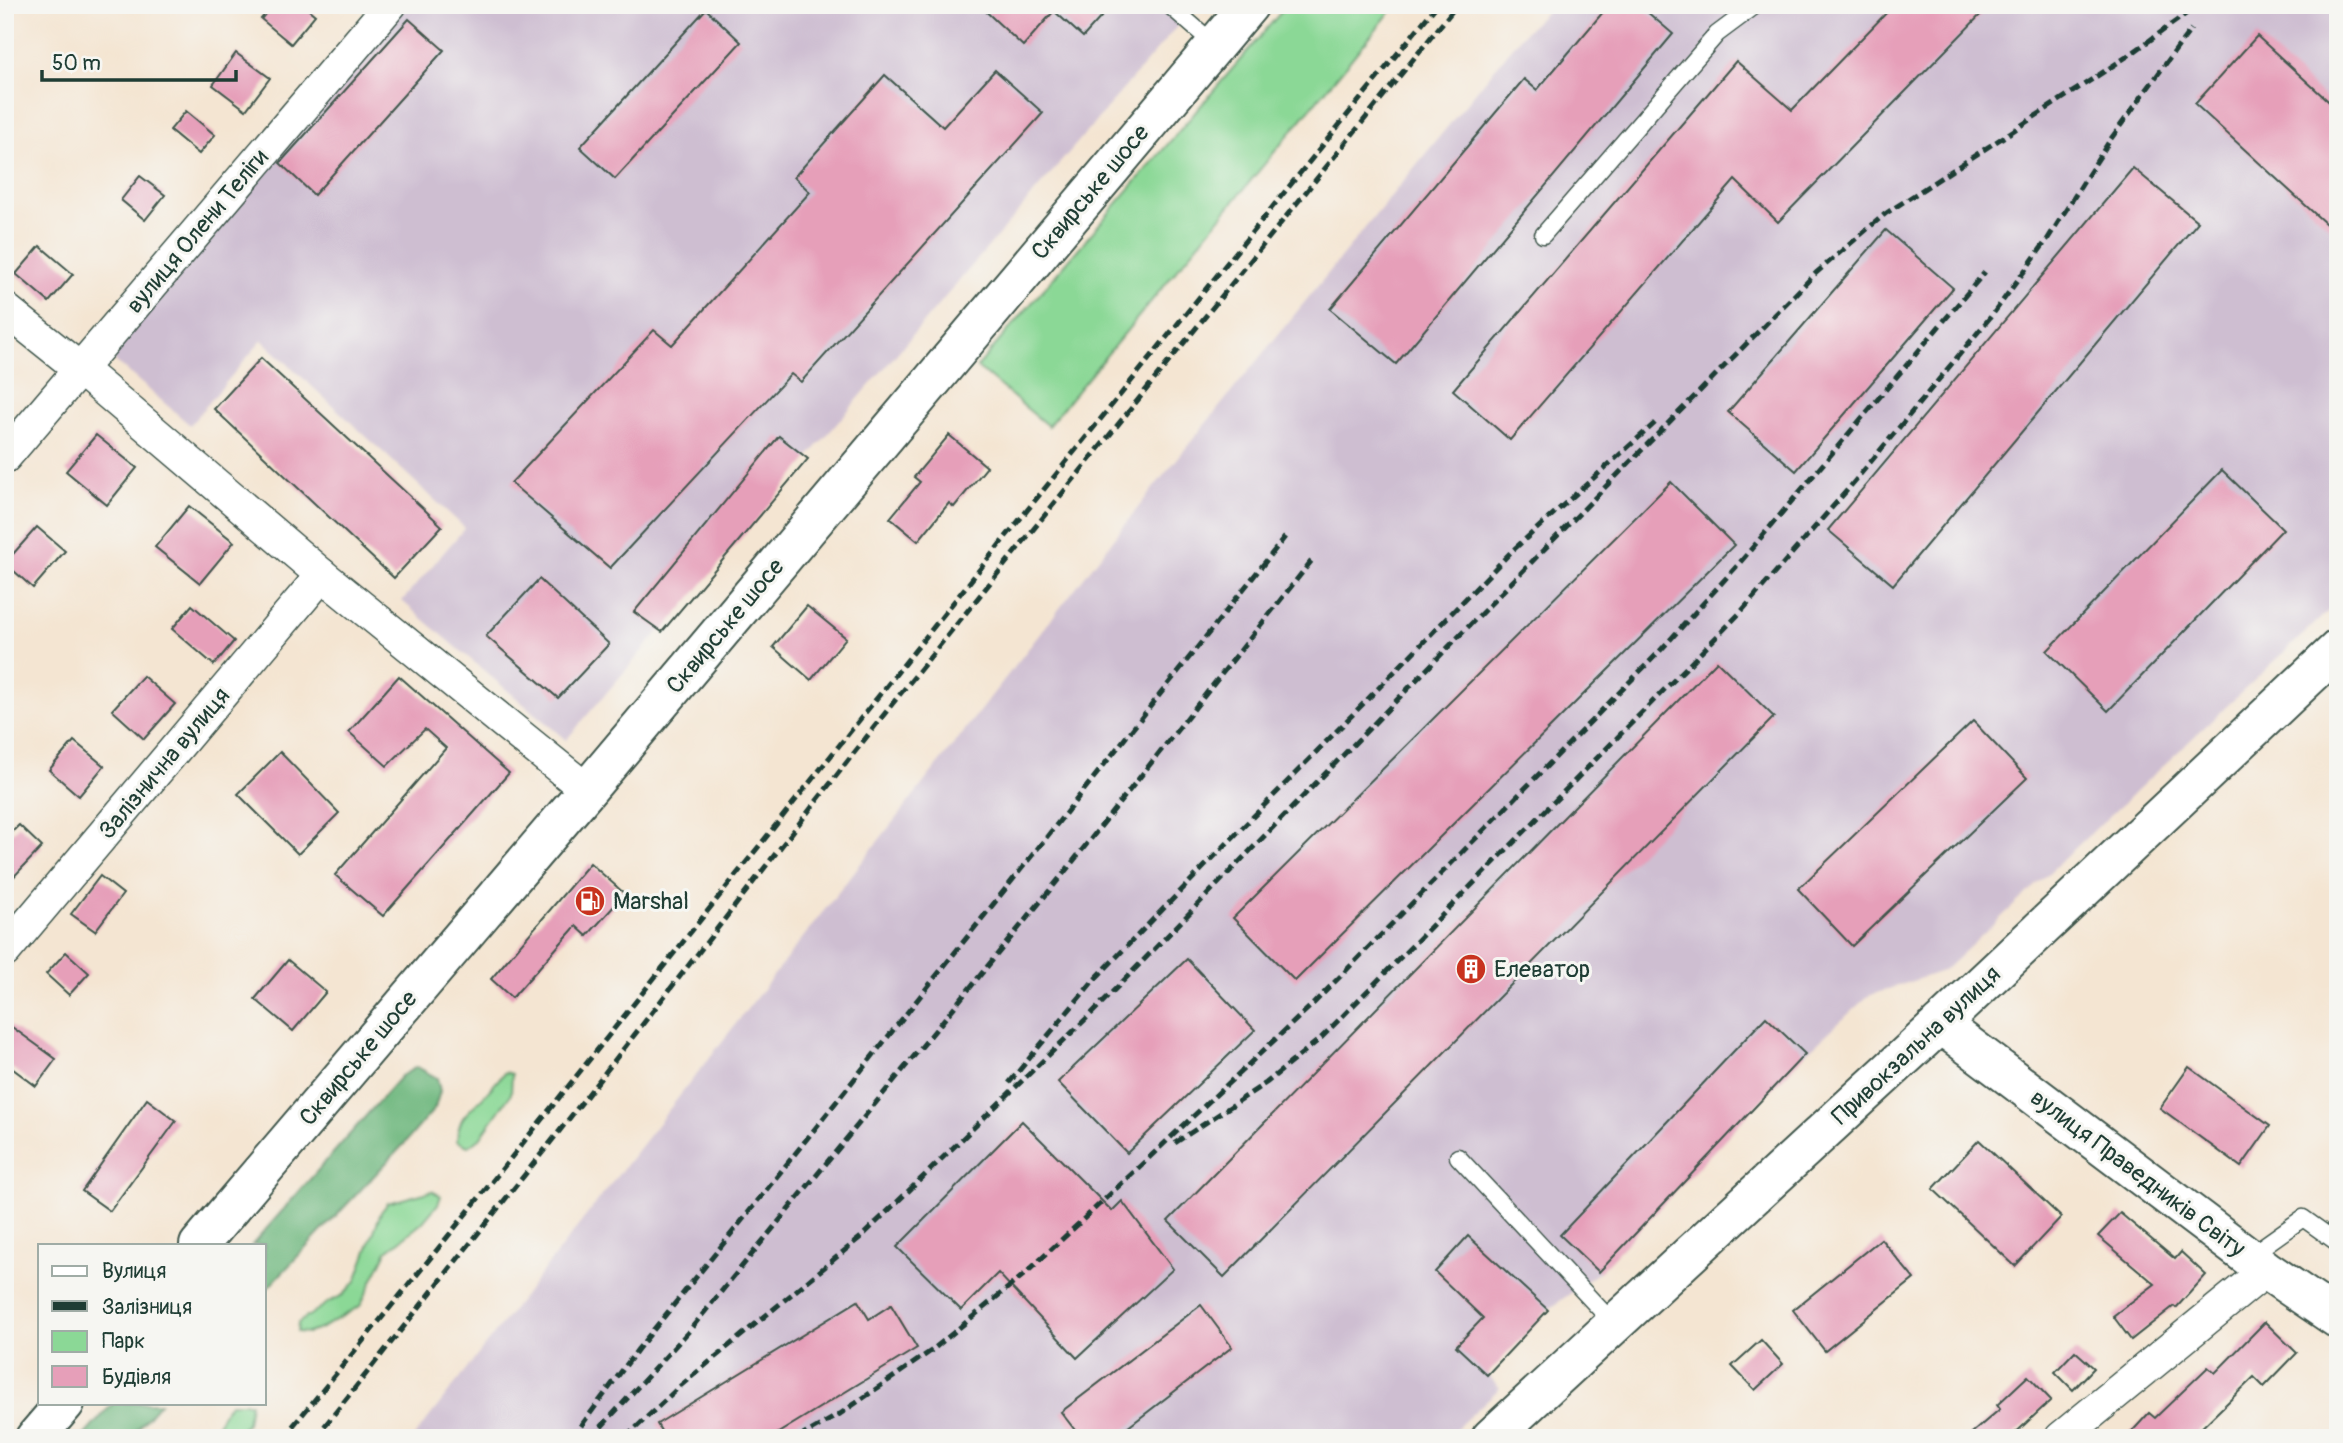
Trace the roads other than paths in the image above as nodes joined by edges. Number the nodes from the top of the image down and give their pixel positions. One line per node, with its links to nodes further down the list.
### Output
1 (390, 5): 8 (street, вулиця Олени Теліги)
2 (1169, 5): 5 (lane)
3 (1249, 5): 5 (main road, Сквирське шосе)
4 (1756, 5): 6 (lane)
5 (1215, 45): 12 (main road, Сквирське шосе)
6 (1542, 235)
7 (5, 309): 8 (street)
8 (79, 369): 9 (street, вулиця Олени Теліги); 10 (street)
9 (5, 457)
10 (322, 575): 12 (street); 13 (street, Залізнична вулиця)
11 (2338, 649): 14 (main road, Привокзальна вулиця)
12 (587, 790): 17 (main road, Сквирське шосе)
13 (5, 951)
14 (1940, 1024): 18 (main road, вулиця Праведників Світу); 20 (main road, Привокзальна вулиця)
15 (1458, 1157): 20 (lane)
16 (2338, 1242): 18 (lane)
17 (200, 1244)
18 (2257, 1263): 19 (main road, вулиця Праведників Світу); 24 (street)
19 (2338, 1319)
20 (1614, 1324): 23 (main road, Привокзальна вулиця)
21 (64, 1404): 22 (main road)
22 (35, 1438)
23 (1491, 1438)
24 (2061, 1438)

